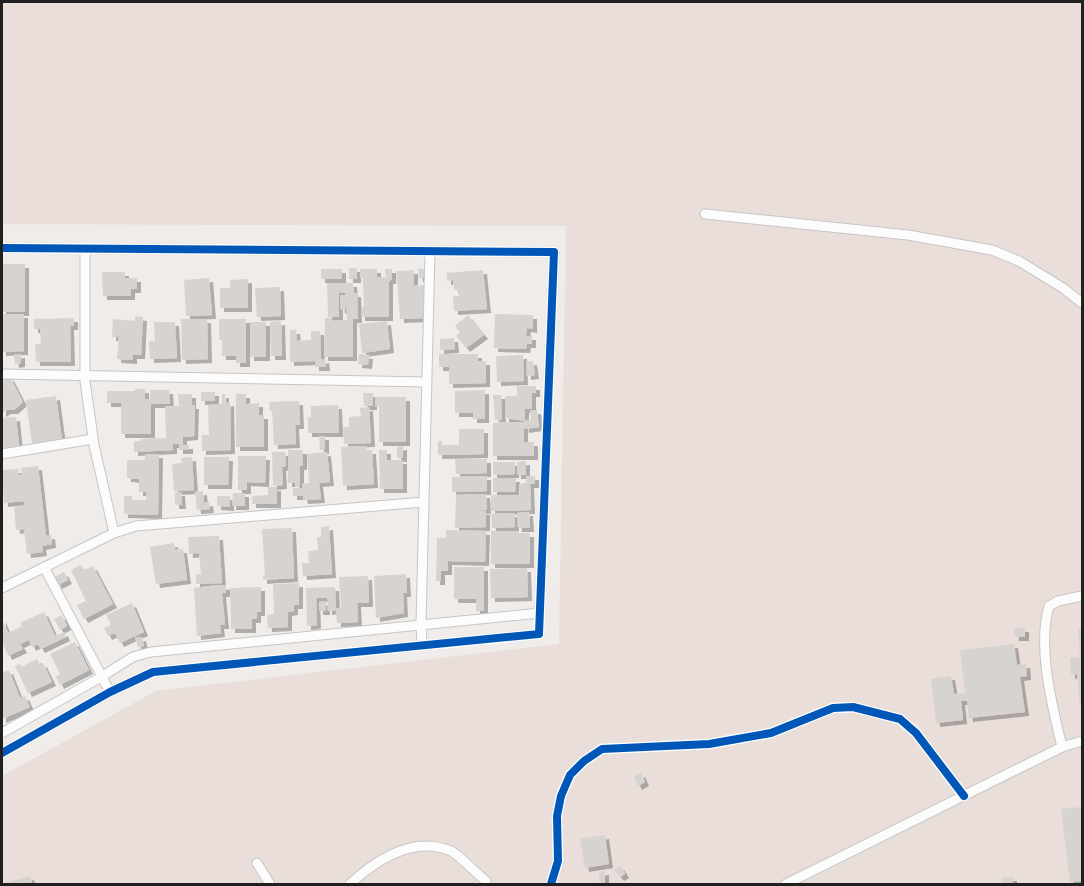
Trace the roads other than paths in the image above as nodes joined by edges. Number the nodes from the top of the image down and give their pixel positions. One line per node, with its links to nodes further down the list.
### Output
1 (705, 214): 5 (street)
2 (2, 248): 3 (street)
3 (85, 249): 4 (street); 7 (street)
4 (430, 251): 8 (street); 16 (street)
5 (1083, 303)
6 (2, 374): 7 (street)
7 (85, 374): 8 (street); 9 (street)
8 (427, 382): 11 (street)
9 (93, 439): 10 (street); 12 (street)
10 (2, 454)
11 (424, 502): 12 (street); 17 (street)
12 (114, 533): 13 (street)
13 (44, 567): 14 (street); 19 (street)
14 (2, 588)
15 (1083, 596): 23 (street)
16 (540, 613): 17 (street); 18 (street)
17 (421, 624): 18 (street); 19 (street)
18 (422, 644): 20 (street)
19 (101, 677): 20 (street); 21 (street)
20 (110, 692): 24 (street)
21 (2, 733)
22 (1083, 741): 23 (street)
23 (1062, 747): 25 (street)
24 (2, 753)
25 (964, 796): 30 (street); 31 (street)
26 (257, 863): 27 (street)
27 (270, 885)
28 (350, 885): 29 (street)
29 (486, 885)
30 (551, 885)
31 (786, 885)

